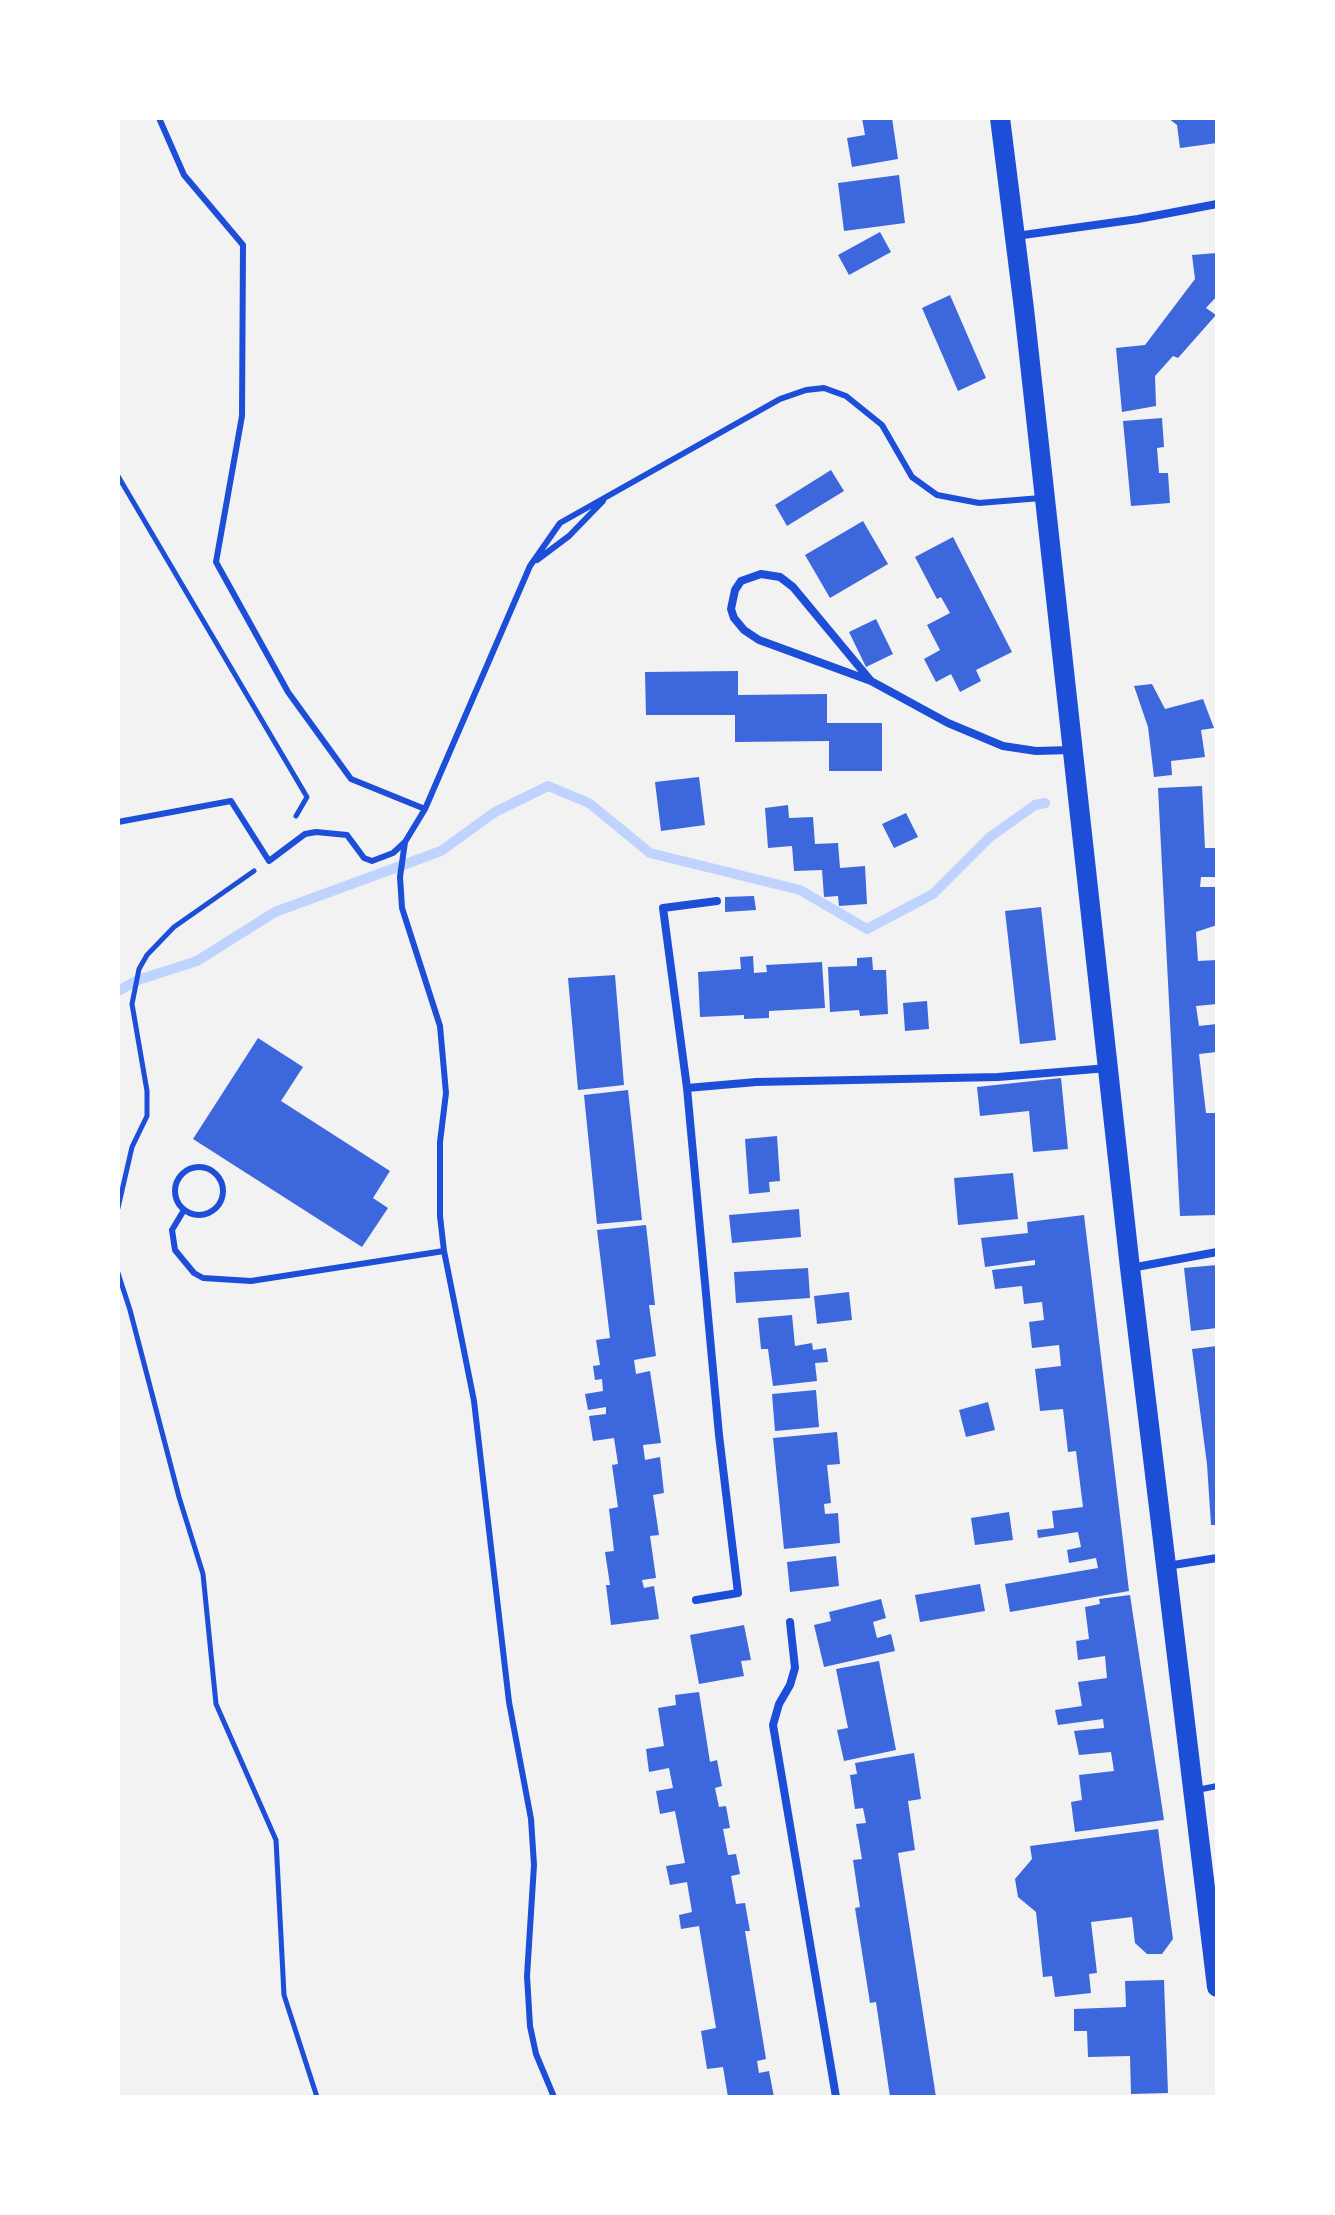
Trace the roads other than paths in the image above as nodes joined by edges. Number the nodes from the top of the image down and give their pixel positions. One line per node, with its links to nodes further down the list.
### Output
1 (159, 118): 10 (lane)
2 (1000, 118): 4 (main road)
3 (1217, 204): 4 (street)
4 (1015, 236): 6 (main road)
5 (608, 496): 6 (lane); 7 (lane); 7 (lane)
6 (1044, 497): 9 (main road)
7 (530, 566): 10 (lane)
8 (871, 681): 8 (street); 9 (street)
9 (1072, 750): 14 (main road)
10 (425, 809): 12 (lane)
11 (118, 822): 12 (lane)
12 (405, 842): 17 (lane)
13 (717, 901): 15 (street)
14 (1109, 1068): 15 (street); 19 (main road)
15 (687, 1088): 22 (street)
16 (184, 1210): 16 (lane); 17 (lane)
17 (444, 1251): 27 (lane)
18 (1217, 1252): 19 (street)
19 (1130, 1268): 21 (main road)
20 (1217, 1558): 21 (street)
21 (1167, 1566): 25 (main road)
22 (696, 1600)
23 (790, 1622): 28 (street)
24 (1217, 1786): 25 (lane)
25 (1194, 1791): 26 (main road)
26 (1217, 1987)
27 (554, 2097)
28 (836, 2097)

